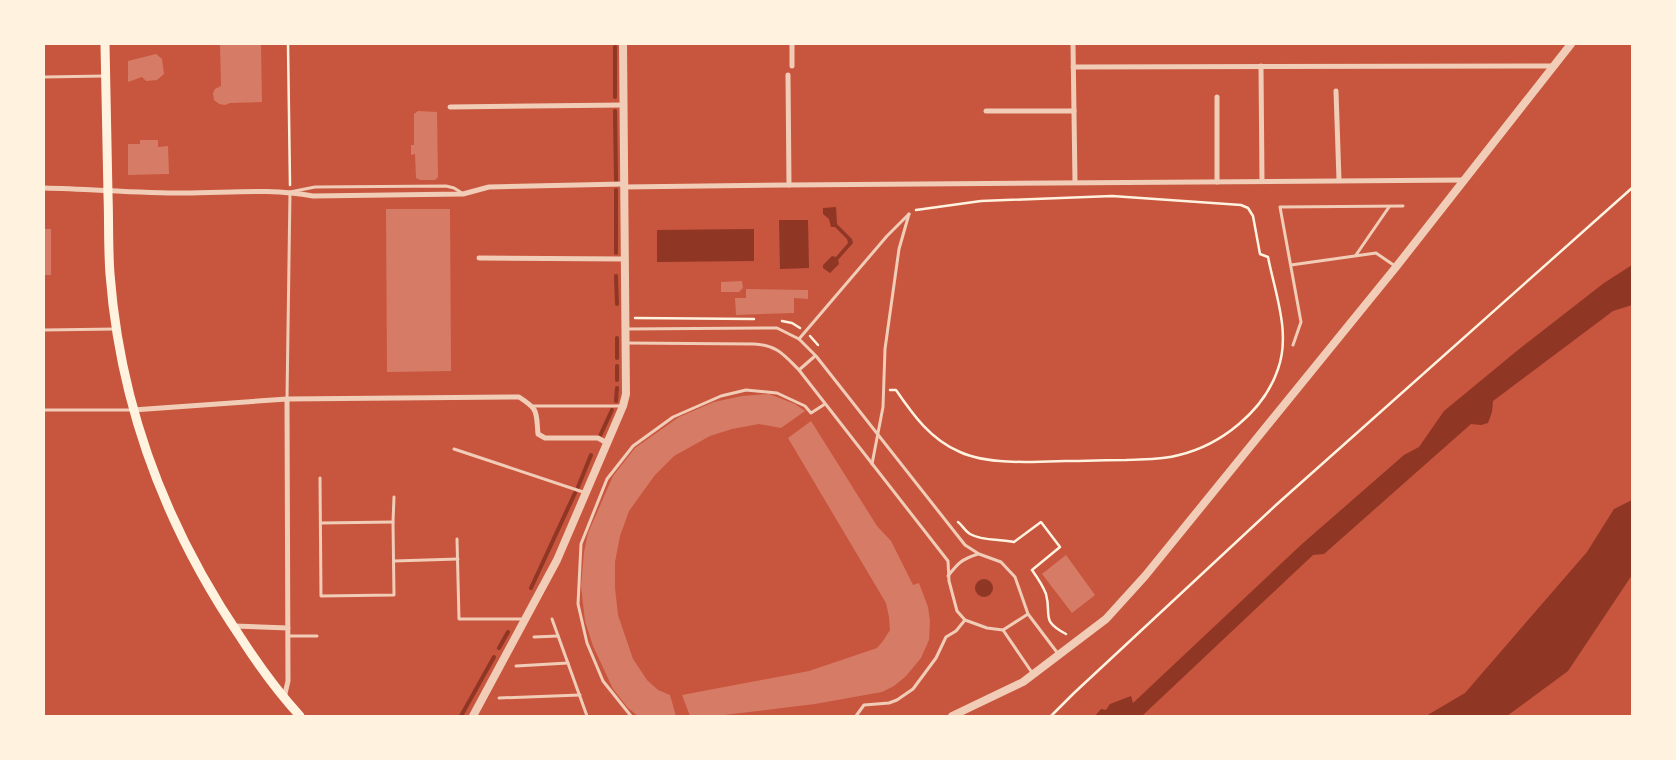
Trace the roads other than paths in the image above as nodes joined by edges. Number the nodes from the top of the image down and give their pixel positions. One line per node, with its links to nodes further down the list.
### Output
1 (104, 44): 11 (main road)
2 (623, 44): 15 (street)
3 (792, 44): 6 (street)
4 (1073, 44): 9 (street)
5 (1571, 44): 8 (street)
6 (792, 66)
7 (1261, 66): 8 (street); 9 (street); 21 (street)
8 (1554, 66): 20 (street)
9 (1073, 67): 18 (street)
10 (788, 75): 24 (street)
11 (106, 76): 12 (lane); 27 (main road)
12 (44, 77)
13 (1336, 91): 19 (street)
14 (1217, 97): 23 (street)
15 (623, 104): 16 (street); 25 (street)
16 (450, 107)
17 (986, 111): 18 (street)
18 (1074, 111): 22 (street)
19 (1339, 180): 20 (street); 21 (street)
20 (1464, 180): 36 (street)
21 (1262, 181): 23 (street)
22 (1075, 182): 23 (street); 24 (street)
23 (1217, 182)
24 (789, 184): 25 (street)
25 (623, 185): 29 (street); 34 (street)
26 (44, 188): 27 (street)
27 (108, 191): 28 (street); 37 (main road)
28 (290, 192): 29 (street); 29 (lane); 45 (lane)
29 (463, 194)
30 (1390, 206): 31 (lane); 32 (lane); 35 (lane)
31 (1403, 206)
32 (1356, 256): 35 (lane); 36 (lane)
33 (479, 258): 34 (street)
34 (624, 259): 38 (street)
35 (1291, 265): 42 (lane)
36 (1396, 267): 76 (street)
37 (117, 329): 39 (lane); 50 (main road)
38 (626, 329): 40 (lane); 41 (street)
39 (44, 330)
40 (799, 339): 43 (lane); 51 (lane)
41 (626, 343): 44 (lane); 48 (street)
42 (1294, 345)
43 (816, 356): 44 (lane); 51 (lane)
44 (799, 370): 46 (lane)
45 (287, 399): 47 (street); 50 (street); 70 (street)
46 (825, 404): 54 (lane); 86 (lane)
47 (533, 406): 48 (lane); 52 (street)
48 (623, 406): 52 (street)
49 (44, 410): 50 (lane)
50 (133, 410): 69 (main road)
51 (878, 435): 54 (lane); 61 (lane)
52 (607, 442): 56 (street)
53 (454, 449): 56 (lane)
54 (872, 464): 64 (lane)
55 (320, 478): 59 (lane)
56 (586, 493): 66 (street)
57 (394, 497): 58 (lane)
58 (392, 522): 59 (lane); 63 (lane)
59 (321, 523): 63 (lane)
60 (457, 539): 62 (lane)
61 (979, 554): 64 (lane); 65 (lane)
62 (458, 559): 63 (lane); 66 (lane)
63 (394, 561)
64 (948, 576): 68 (lane)
65 (1028, 614): 71 (lane); 76 (lane)
66 (525, 619): 84 (street)
67 (552, 619): 74 (lane)
68 (965, 620): 71 (lane); 87 (lane)
69 (232, 626): 70 (street); 82 (main road)
70 (288, 628): 72 (street)
71 (1003, 630): 79 (lane)
72 (288, 636): 73 (lane); 82 (street)
73 (317, 636)
74 (558, 636): 75 (lane); 77 (lane)
75 (534, 637)
76 (1059, 655): 79 (street)
77 (568, 664): 78 (lane); 80 (lane)
78 (516, 666)
79 (1033, 674): 88 (street)
80 (580, 695): 81 (lane); 85 (lane)
81 (499, 698)
82 (284, 699): 83 (main road)
83 (300, 716)
84 (473, 716)
85 (587, 716)
86 (631, 716)
87 (856, 716)
88 (952, 716)

